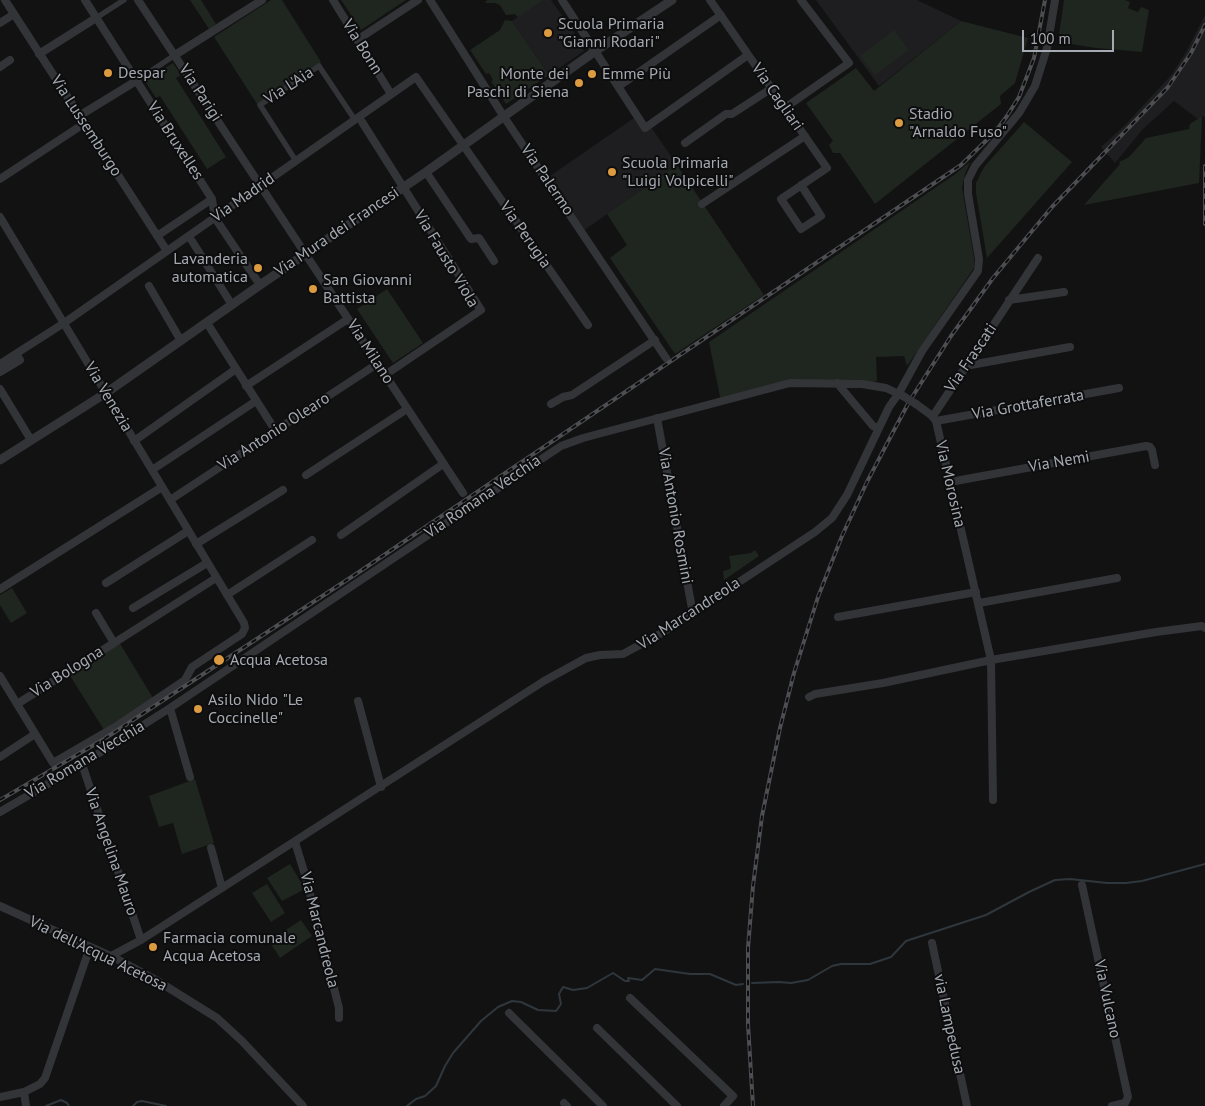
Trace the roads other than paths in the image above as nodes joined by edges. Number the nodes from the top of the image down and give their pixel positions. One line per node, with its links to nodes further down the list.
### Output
1 (5, 0): 20 (street, Via Lussemburgo)
2 (84, 0): 16 (street, Via Bruxelles)
3 (124, 0): 16 (street)
4 (138, 0): 21 (street, Via Parigi)
5 (262, 0): 21 (street)
6 (333, 0): 18 (street, Via Bonn)
7 (418, 0): 18 (street)
8 (430, 0): 31 (street, Via Palermo)
9 (562, 0): 19 (street)
10 (672, 0): 19 (street, Via Mura dei Francesi)
11 (710, 0): 14 (street, Via Cagliari)
12 (801, 0): 29 (street)
13 (1056, 0): 79 (street, Via Marcandreola)
14 (721, 15): 22 (street, Via Cagliari); 26 (street)
15 (11, 16): 17 (street)
16 (96, 18): 20 (street); 25 (street, Via Bruxelles)
17 (0, 23)
18 (357, 40): 28 (street, Via Bonn)
19 (594, 52): 22 (street); 31 (street, Via Mura dei Francesi)
20 (40, 54): 30 (street, Via Lussemburgo)
21 (175, 55): 25 (street); 40 (street, Via Parigi)
22 (748, 55): 27 (street, Via Cagliari)
23 (10, 60): 24 (street)
24 (0, 66)
25 (136, 81): 30 (street); 43 (street, Via Bruxelles)
26 (622, 84)
27 (772, 88): 29 (street, Via Cagliari); 35 (street)
28 (392, 94): 32 (street, Via Madrid); 36 (street, Via Madrid)
29 (786, 107): 34 (street, Via Cagliari)
30 (79, 116): 33 (street, Via Lussemburgo)
31 (504, 117): 36 (street, Via Mura dei Francesi); 62 (street, Via Palermo)
32 (358, 121): 37 (street, Via Madrid); 37 (street, Via L'Aia); 41 (street)
33 (85, 123): 39 (street); 47 (street, Via Lussemburgo)
34 (805, 136): 42 (street, Via Cagliari); 44 (street)
35 (685, 143)
36 (462, 145): 38 (street, Via Mura dei Francesi); 61 (street, Via Perugia)
37 (296, 161): 40 (street, Via Madrid)
38 (426, 172): 41 (street, Via Mura dei Francesi); 52 (street)
39 (0, 179)
40 (260, 186): 46 (street, Via Madrid); 50 (street, Via Milano)
41 (404, 186): 50 (street, Via Mura dei Francesi); 72 (street, Via Fausto Viola)
42 (801, 186): 42 (street, Via Cagliari)
43 (212, 199): 46 (street, Via Bruxelles); 47 (street, Via Madrid)
44 (702, 204)
45 (0, 216): 59 (street, Via Venezia)
46 (215, 218): 49 (street, Via Madrid); 53 (street, Via Bruxelles)
47 (157, 236): 49 (street, Via Lussemburgo)
48 (192, 241): 57 (street)
49 (167, 251): 59 (street, Via Madrid)
50 (305, 254): 53 (street, Via Mura dei Francesi); 58 (street, Via Milano)
51 (1038, 258): 56 (street, Via Frascati)
52 (494, 261)
53 (260, 285): 57 (street, Via Mura dei Francesi)
54 (148, 286): 63 (street)
55 (1064, 292): 56 (street)
56 (1009, 300): 69 (street, Via Frascati)
57 (232, 305): 60 (street, Via Mura dei Francesi)
58 (348, 319): 68 (street, Via Milano); 74 (street)
59 (64, 323): 65 (street, Via Madrid); 78 (street, Via Venezia)
60 (207, 323): 63 (street, Via Mura dei Francesi); 70 (street)
61 (588, 325)
62 (655, 340): 66 (street, Via Palermo); 81 (street)
63 (181, 341): 78 (street, Via Mura dei Francesi)
64 (1070, 348): 69 (street)
65 (16, 354): 67 (street, Via Madrid); 71 (street)
66 (666, 358)
67 (0, 364)
68 (377, 364): 72 (street, Via Milano); 87 (street, Via Antonio Olearo)
69 (965, 366): 85 (street, Via Frascati)
70 (236, 370): 74 (street); 89 (street)
71 (0, 372)
72 (385, 375): 83 (street, Via Milano)
73 (836, 383): 75 (street, Via Romana Vecchia); 84 (street, Via Romana Vecchia); 86 (street)
74 (246, 386): 80 (street)
75 (886, 388): 79 (street, Via Romana Vecchia); 82 (street)
76 (1119, 388): 85 (street, Via Grottaferrata)
77 (0, 389): 88 (street)
78 (106, 393): 88 (street, Via Mura dei Francesi); 89 (street, Via Venezia)
79 (901, 394): 82 (street, Via Marcandreola); 85 (street, bridge)
80 (256, 401): 87 (street); 93 (street)
81 (551, 404)
82 (888, 407): 86 (street, Via Marcandreola)
83 (407, 408): 91 (street, Via Milano); 94 (street)
84 (657, 418): 114 (street, Via Antonio Rosmini); 123 (street, Via Romana Vecchia)
85 (934, 419): 95 (street, Via Morosina)
86 (878, 428): 114 (street, Via Marcandreola)
87 (275, 430): 99 (street, Via Antonio Olearo)
88 (31, 440): 90 (street, Via Mura dei Francesi)
89 (134, 441): 93 (street, Via Venezia)
90 (0, 460)
91 (443, 464): 98 (street, Via Milano); 101 (street)
92 (1155, 465): 95 (street, Via Nemi)
93 (152, 470): 96 (street, Via Venezia)
94 (306, 475)
95 (950, 482): 109 (street, Via Morosina)
96 (162, 487): 99 (street, Via Venezia); 108 (street)
97 (283, 490): 103 (street)
98 (463, 493)
99 (170, 500): 100 (street, Via Venezia)
100 (188, 531): 103 (street, Via Venezia); 107 (street)
101 (341, 535)
102 (312, 540): 110 (street)
103 (196, 544): 104 (street, Via Venezia)
104 (207, 563): 105 (street, Via Venezia); 112 (street)
105 (216, 578): 110 (street, Via Venezia); 117 (street)
106 (1117, 578): 111 (street)
107 (106, 584)
108 (0, 589)
109 (976, 592): 111 (street, Via Morosina); 115 (street)
110 (227, 595): 126 (street, Via Venezia)
111 (978, 603): 118 (street, Via Morosina)
112 (133, 608)
113 (96, 613): 117 (street, Via Bologna)
114 (693, 614): 129 (street, Via Marcandreola)
115 (838, 618)
116 (1205, 628): 118 (street)
117 (114, 643): 122 (street, Via Bologna)
118 (991, 660): 120 (street); 130 (street, Via Morosina)
119 (0, 676): 122 (street, Via Bologna)
120 (809, 697)
121 (358, 701): 129 (street)
122 (17, 704): 124 (street, Via Bologna)
123 (170, 708): 127 (street, Via Romana Vecchia); 128 (street)
124 (36, 734): 125 (street); 126 (street, Via Bologna)
125 (0, 757)
126 (53, 763)
127 (82, 764): 131 (street, Via Romana Vecchia); 137 (street, Via Angelina Mauro)
128 (190, 777)
129 (380, 787): 132 (street, Via Marcandreola)
130 (993, 800)
131 (0, 812)
132 (295, 842): 135 (street, Via Marcandreola); 143 (street, Via Marcandreola)
133 (211, 848): 135 (street)
134 (1082, 885): 153 (street, Via Vulcano)
135 (222, 888): 137 (street, Via Marcandreola)
136 (0, 906): 139 (street, Via dell'Acqua Acetosa)
137 (141, 940): 140 (street, Via Marcandreola)
138 (932, 942): 152 (street, via Lampedusa)
139 (90, 947): 140 (street, Via dell'Acqua Acetosa); 145 (street)
140 (111, 956): 148 (street, Via dell'Acqua Acetosa)
141 (630, 998): 151 (street)
142 (509, 1014): 149 (street)
143 (339, 1018)
144 (597, 1028): 150 (street)
145 (24, 1092): 146 (street); 147 (street)
146 (0, 1097)
147 (26, 1106)
148 (303, 1106)
149 (603, 1106)
150 (677, 1106)
151 (724, 1106)
152 (967, 1106)
153 (1115, 1106)

